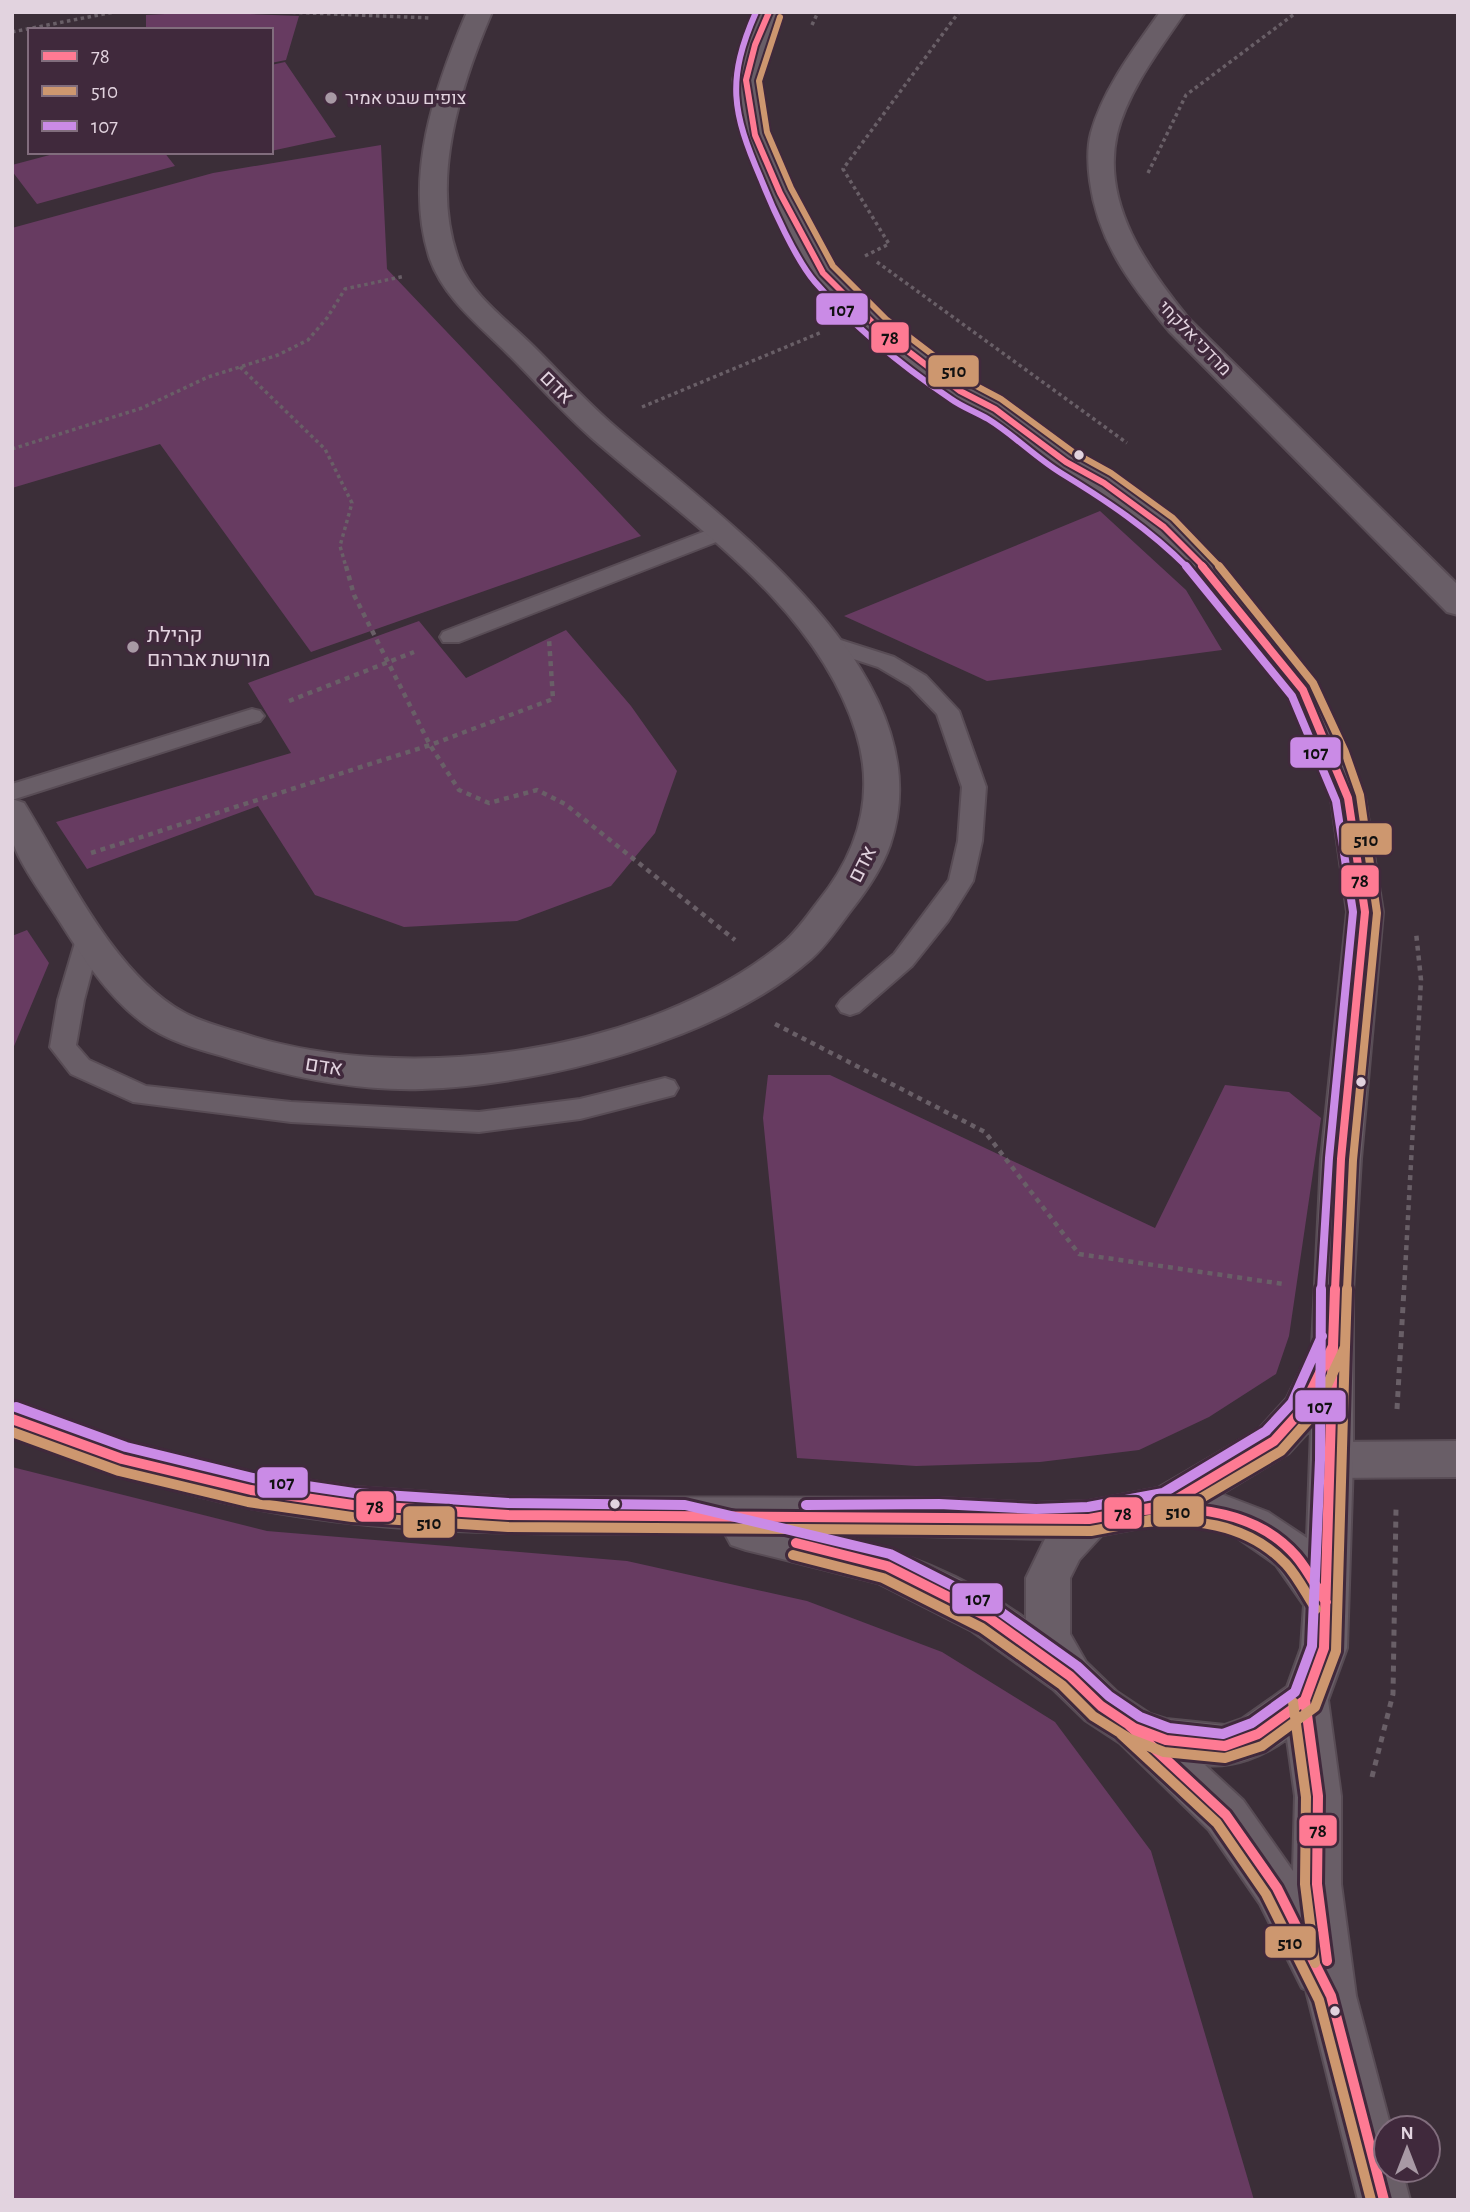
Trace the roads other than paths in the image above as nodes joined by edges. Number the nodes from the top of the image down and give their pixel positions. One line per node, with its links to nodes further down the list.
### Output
1 (769, 12): 14 (street)
2 (1173, 12): 5 (street, מרדכי אלקחי)
3 (479, 16): 4 (street, אדם)
4 (720, 532): 6 (lane); 7 (street, אדם)
5 (1458, 605)
6 (451, 637)
7 (825, 642): 11 (street, אדם); 12 (lane)
8 (252, 716): 9 (lane)
9 (12, 792)
10 (12, 811): 11 (street, אדם)
11 (89, 936): 13 (lane)
12 (850, 1006)
13 (665, 1088)
14 (1334, 1346): 16 (street); 18 (street)
15 (12, 1419): 19 (street)
16 (1332, 1460): 17 (street); 21 (street)
17 (1458, 1460)
18 (1167, 1505): 20 (street); 21 (street)
19 (683, 1517): 20 (street); 22 (street)
20 (1089, 1519): 22 (street)
21 (1326, 1602): 23 (street)
22 (1070, 1676): 24 (street)
23 (1305, 1700): 24 (street); 25 (street)
24 (1134, 1728): 25 (street)
25 (1331, 1996): 26 (street)
26 (1384, 2200)

